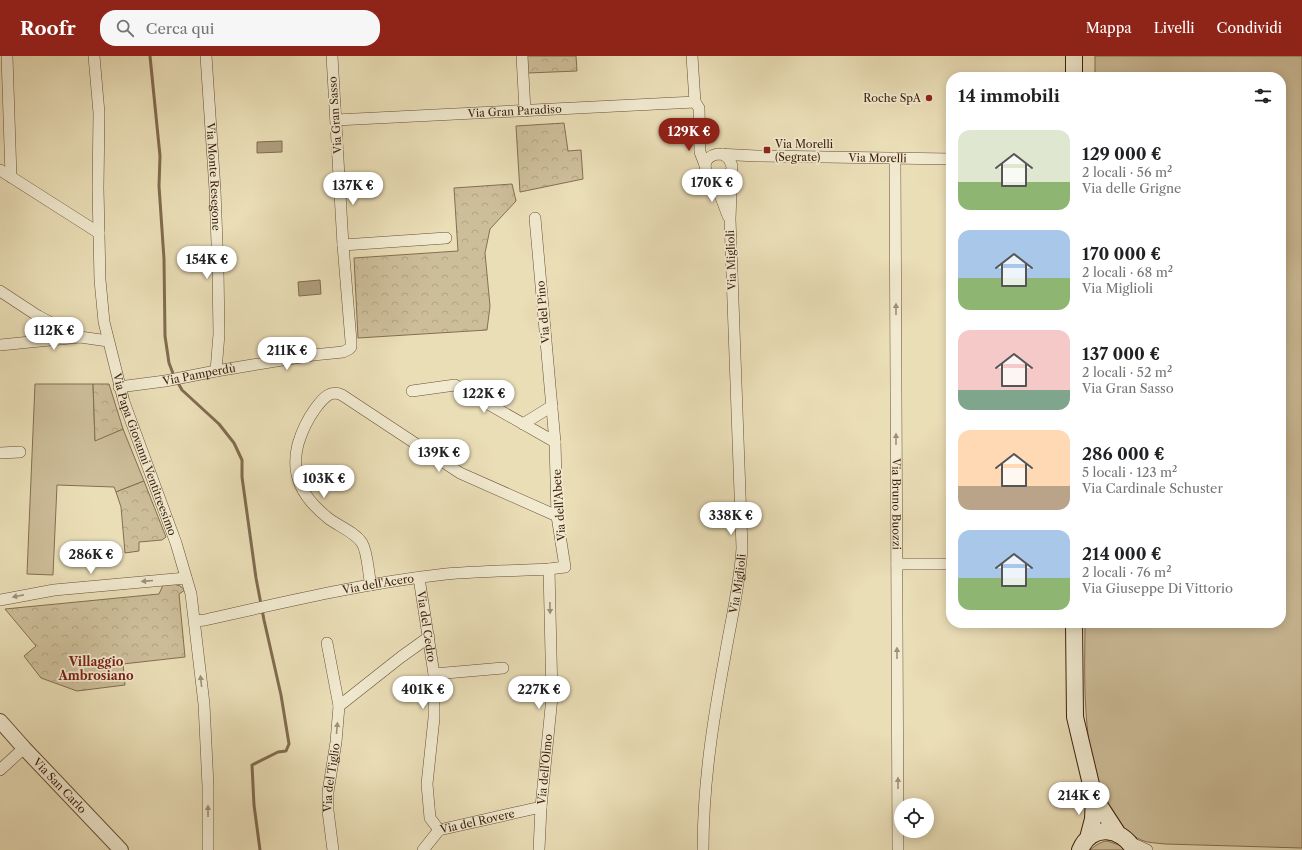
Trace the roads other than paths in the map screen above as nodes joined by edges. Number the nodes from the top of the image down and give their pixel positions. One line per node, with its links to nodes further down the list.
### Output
1 (7, 56): 20 (street)
2 (94, 56): 24 (street, Via Papa Giovanni Ventitreesimo)
3 (206, 56): 34 (street, Via Monte Resegone)
4 (332, 56): 11 (street, Via Gran Sasso)
5 (522, 56): 10 (street)
6 (692, 56): 9 (street)
7 (1074, 56): 8 (main road)
8 (1074, 72)
9 (695, 102): 10 (street, Via Gran Paradiso); 12 (street)
10 (525, 111): 11 (street, Via Gran Paradiso)
11 (336, 120): 26 (street, Via Gran Sasso)
12 (700, 133): 13 (street); 17 (street)
13 (720, 154): 14 (street, Via Morelli); 17 (street); 18 (street)
14 (757, 156): 15 (street, Via Morelli); 18 (street, Via Morelli)
15 (895, 158): 16 (street, Via Morelli); 43 (street, Via Bruno Buozzi, one-way to 15)
16 (946, 159)
17 (706, 165): 21 (street)
18 (731, 169): 21 (street); 23 (street, Via Miglioli)
19 (0, 170): 20 (street)
20 (11, 177): 24 (street)
21 (714, 179): 23 (street)
22 (535, 218): 37 (street, Via del Pino)
23 (730, 219): 71 (street, Via Miglioli)
24 (99, 233): 31 (street, Via Papa Giovanni Ventitreesimo)
25 (446, 238): 26 (street)
26 (343, 245): 33 (street, Via Gran Sasso)
27 (0, 291): 28 (street)
28 (38, 316): 29 (street); 30 (street)
29 (80, 337): 30 (street); 31 (street)
30 (36, 340): 32 (street)
31 (108, 340): 35 (street, Via Papa Giovanni Ventitreesimo)
32 (0, 345)
33 (349, 349): 34 (street, Via Pamperdù)
34 (216, 370): 35 (street, Via Pamperdù)
35 (119, 387): 47 (street, Via Papa Giovanni Ventitreesimo)
36 (412, 391): 38 (street)
37 (552, 406): 38 (street); 39 (street, Via dell'Abete)
38 (524, 424): 39 (street)
39 (555, 442): 42 (street, Via dell'Abete)
40 (20, 452): 41 (street)
41 (0, 453)
42 (558, 516): 45 (street, Via dell'Abete); 49 (street)
43 (897, 564): 44 (street); 72 (street, Via Bruno Buozzi, one-way to 43)
44 (946, 564)
45 (565, 567): 46 (street, Via dell'Acero)
46 (549, 570): 48 (street, Via dell'Acero); 62 (street, Via dell'Olmo, one-way to 62)
47 (186, 578): 50 (street, one-way to 50); 51 (street, Via Papa Giovanni Ventitreesimo)
48 (419, 578): 49 (street, Via dell'Acero); 53 (street, Via del Cedro)
49 (370, 585): 51 (street, Via dell'Acero)
50 (0, 600)
51 (195, 621): 67 (street, Via Papa Giovanni Ventitreesimo, one-way to 51)
52 (1074, 628): 61 (main road)
53 (429, 637): 56 (street, Via del Cedro); 57 (street)
54 (327, 643): 57 (street, Via del Tiglio)
55 (503, 668): 56 (street, Via del Cedro)
56 (434, 674): 63 (street, Via del Cedro)
57 (339, 706): 68 (street, Via del Tiglio, one-way to 57)
58 (0, 721): 59 (street, Via San Carlo)
59 (24, 748): 60 (street); 66 (street, Via San Carlo)
60 (0, 770)
61 (1094, 797): 64 (main road); 65 (main road)
62 (541, 807): 63 (street, Via del Rovere); 70 (street, Via dell'Olmo)
63 (439, 830): 69 (street, Via del Rovere)
64 (1127, 842): 65 (main road); 73 (street)
65 (1081, 846)
66 (121, 850)
67 (208, 850)
68 (333, 850)
69 (423, 850)
70 (539, 850)
71 (703, 850)
72 (898, 850)
73 (1147, 850)

